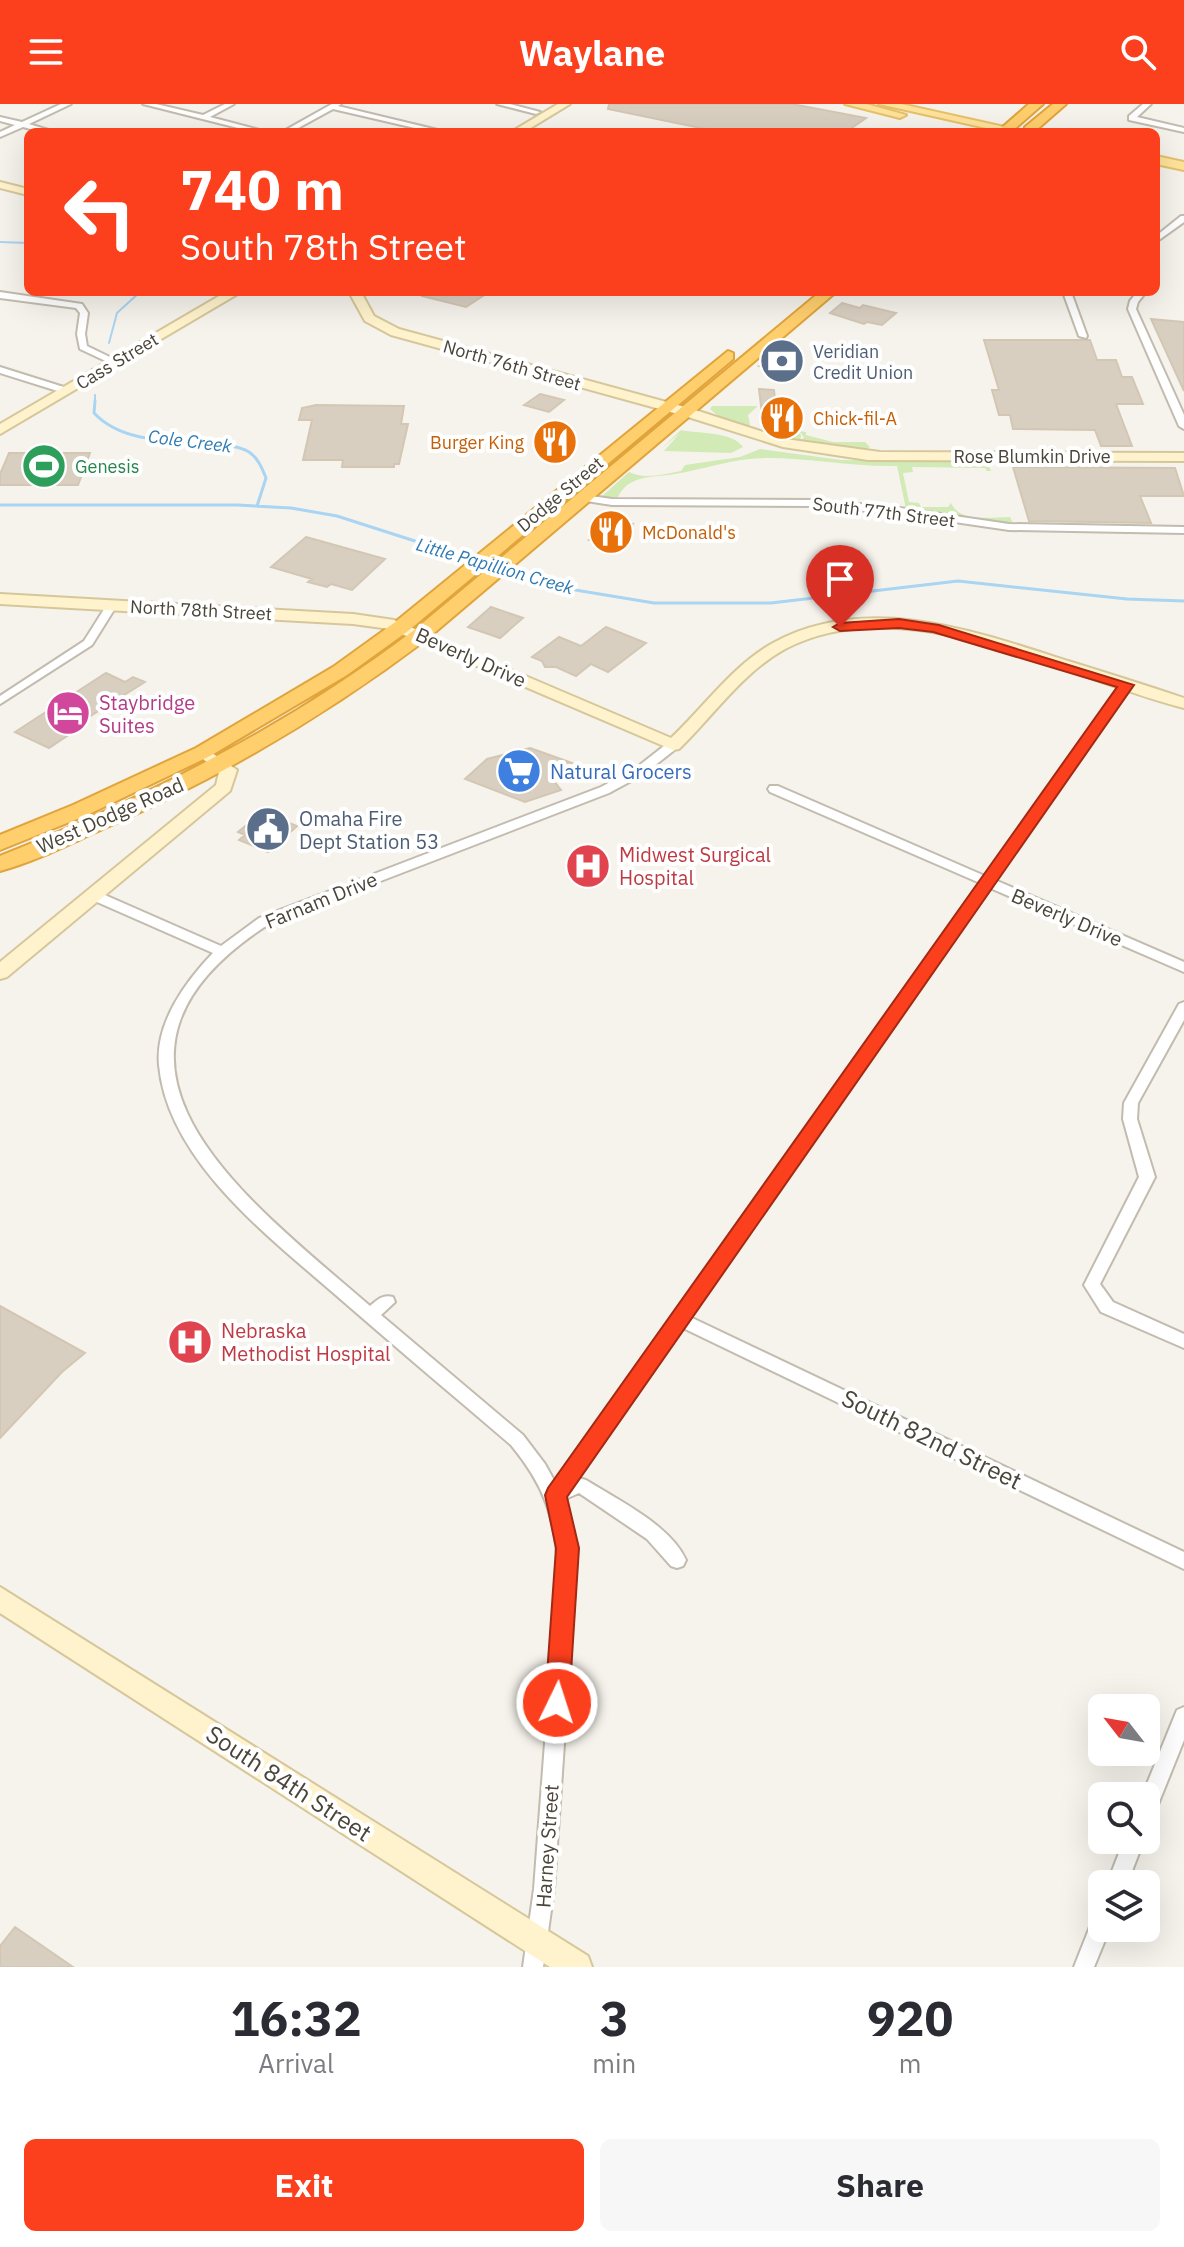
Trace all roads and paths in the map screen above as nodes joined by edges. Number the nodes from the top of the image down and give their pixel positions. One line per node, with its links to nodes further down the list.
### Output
1 (67, 104): 16 (street)
2 (147, 104): 14 (street)
3 (230, 104): 14 (street)
4 (501, 104): 13 (street)
5 (549, 104): 13 (main road)
6 (565, 104): 22 (main road)
7 (851, 104): 23 (main road)
8 (885, 104): 24 (main road)
9 (1037, 104): 25 (highway)
10 (1060, 104): 26 (highway)
11 (1147, 104): 27 (street)
12 (335, 105): 19 (street); 20 (street)
13 (536, 112): 21 (main road)
14 (203, 118): 18 (street)
15 (0, 119): 16 (street)
16 (22, 125): 17 (street); 28 (street)
17 (34, 128)
18 (246, 128)
19 (293, 128)
20 (426, 128)
21 (509, 128)
22 (523, 128)
23 (962, 128)
24 (996, 128)
25 (1007, 128)
26 (1032, 128)
27 (1184, 130)
28 (0, 135)
29 (1160, 161): 30 (main road)
30 (1184, 166)
31 (1160, 169): 32 (main road)
32 (1184, 174)
33 (0, 185): 34 (main road)
34 (24, 191)
35 (1184, 218): 36 (street)
36 (1160, 237)
37 (0, 295): 45 (street)
38 (228, 296): 45 (main road, Cass Street)
39 (357, 296): 48 (main road, North 76th Street)
40 (801, 296): 48 (highway, Dodge Street)
41 (824, 296): 49 (highway, Dodge Street)
42 (1068, 296): 44 (street)
43 (1139, 296): 50 (street)
44 (1083, 336)
45 (115, 362): 47 (main road, Cass Street)
46 (0, 370): 47 (street)
47 (67, 391): 51 (main road, Cass Street)
48 (664, 408): 49 (main road, Rose Blumkin Drive); 57 (highway, Dodge Street)
49 (684, 414): 52 (main road, Rose Blumkin Drive); 53 (highway, Dodge Street)
50 (1184, 426)
51 (0, 430)
52 (1184, 457)
53 (584, 498): 54 (street, South 77th Street); 57 (highway, Dodge Street)
54 (1184, 530)
55 (0, 599): 56 (main road, North 78th Street)
56 (112, 605): 57 (main road, North 78th Street); 59 (street)
57 (410, 631): 61 (main road, Beverly Drive); 62 (highway, Dodge Street)
58 (1126, 685): 60 (main road, Farnam Drive); 61 (main road, Farnam Drive); 66 (street)
59 (0, 701)
60 (1184, 703)
61 (673, 745): 68 (street, Farnam Drive)
62 (211, 758): 64 (highway, West Dodge Road); 65 (highway, West Dodge Road); 67 (main road)
63 (774, 789): 66 (street, Beverly Drive)
64 (0, 843)
65 (0, 864)
66 (987, 883): 69 (street, Beverly Drive); 74 (street)
67 (93, 895): 68 (street); 70 (main road)
68 (222, 952): 73 (street, Farnam Drive)
69 (1184, 967)
70 (0, 972)
71 (1184, 1007): 75 (street)
72 (387, 1302): 73 (street)
73 (369, 1315): 76 (street, Farnam Drive)
74 (680, 1319): 76 (street); 78 (street, South 82nd Street)
75 (1184, 1341)
76 (556, 1495): 77 (street); 83 (street, Harney Street)
77 (677, 1560)
78 (1184, 1561)
79 (0, 1599): 83 (main road, South 84th Street)
80 (1184, 1716): 81 (street)
81 (1157, 1782)
82 (1094, 1942): 85 (street)
83 (535, 1954): 84 (main road, South 84th Street)
84 (577, 1967)
85 (1084, 1967)

